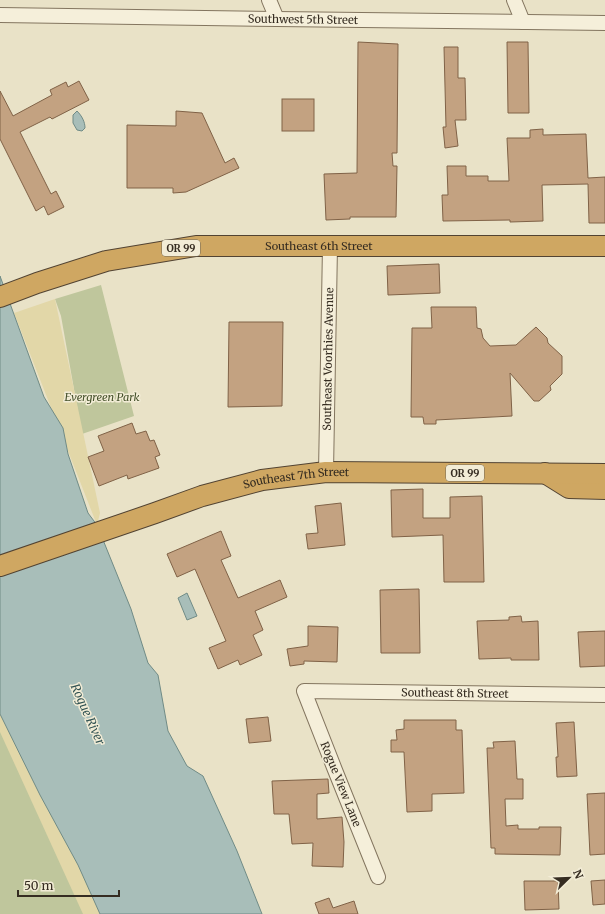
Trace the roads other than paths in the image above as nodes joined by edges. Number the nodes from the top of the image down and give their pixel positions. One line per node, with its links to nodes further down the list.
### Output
1 (269, 0): 4 (street)
2 (514, 0): 5 (street)
3 (0, 15): 4 (street, Southwest 5th Street)
4 (277, 20): 5 (street, Southwest 5th Street)
5 (523, 22): 6 (street, Southwest 5th Street)
6 (605, 22)
7 (330, 246): 8 (highway, Southeast 6th Street / OR 99); 9 (highway, Southeast 6th Street / OR 99); 10 (street, Southeast Voorhies Avenue)
8 (605, 246)
9 (0, 297)
10 (326, 472): 11 (highway, Southeast 7th Street / OR 99); 14 (highway, Southeast 7th Street / OR 99)
11 (545, 473): 12 (highway, Southeast 7th Street / OR 99); 13 (highway)
12 (605, 474)
13 (605, 489)
14 (0, 566)
15 (304, 691): 16 (street, Southeast 8th Street); 17 (street, Rogue View Lane)
16 (605, 695)
17 (378, 877)

